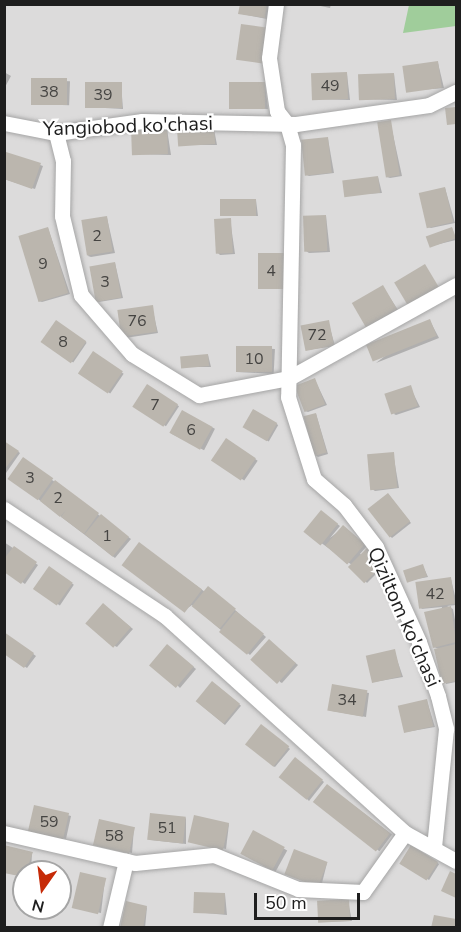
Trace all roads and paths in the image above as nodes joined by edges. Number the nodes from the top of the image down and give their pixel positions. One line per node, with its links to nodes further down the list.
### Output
1 (276, 4): 4 (street)
2 (456, 92): 4 (street, Yangiobod ko'chasi)
3 (4, 123): 5 (street, Yangiobod ko'chasi)
4 (287, 124): 5 (street, Yangiobod ko'chasi); 7 (street, Qiziltom ko'chasi)
5 (56, 133): 7 (street)
6 (456, 285): 7 (street)
7 (289, 378): 11 (street, Qiziltom ko'chasi)
8 (4, 509): 10 (street)
9 (4, 833): 12 (street)
10 (405, 833): 11 (street); 12 (street)
11 (434, 848): 13 (street)
12 (126, 861): 14 (street)
13 (456, 861)
14 (110, 927)

